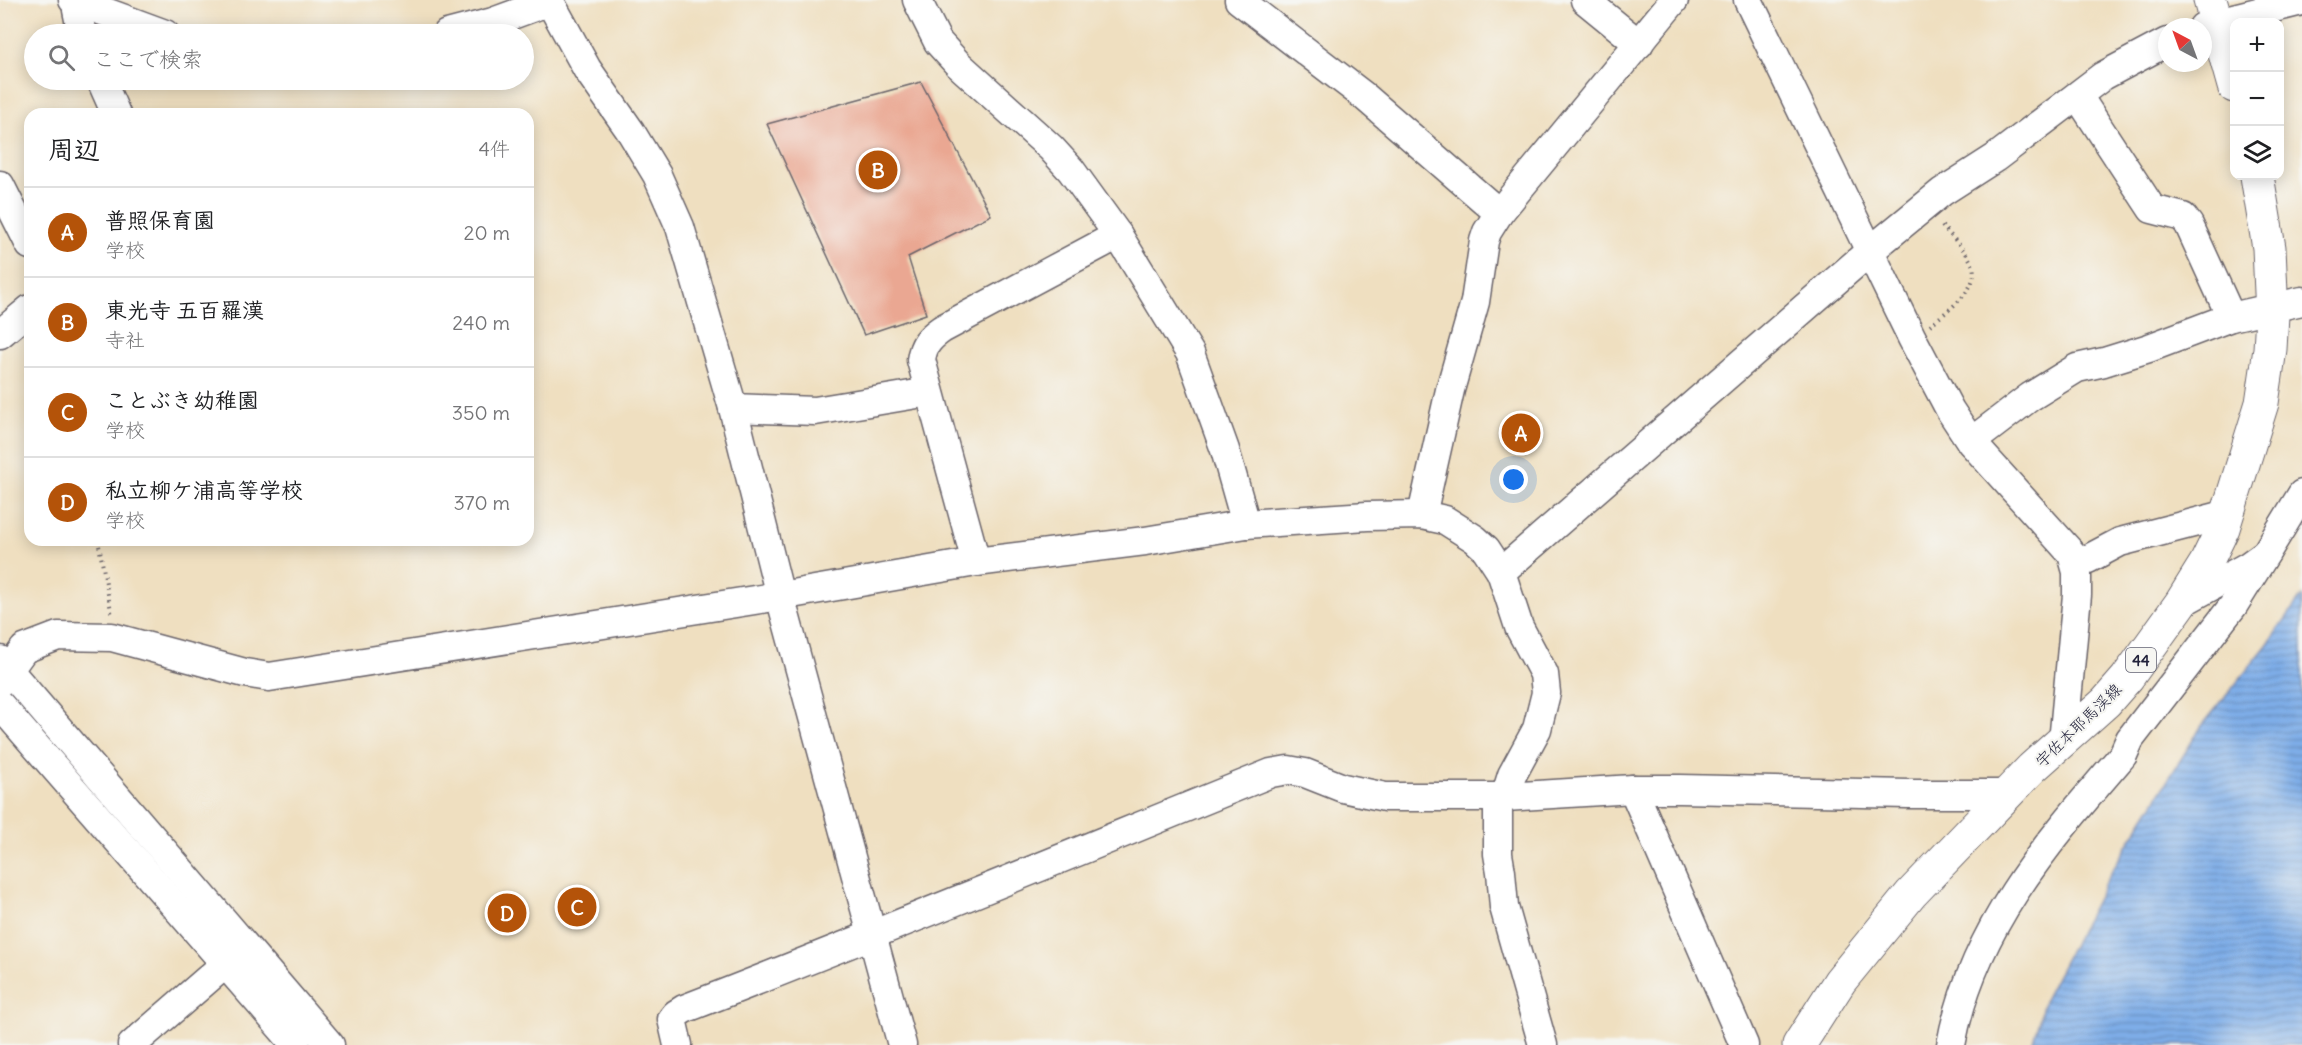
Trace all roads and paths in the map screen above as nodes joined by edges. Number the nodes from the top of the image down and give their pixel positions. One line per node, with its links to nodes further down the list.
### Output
1 (543, 0): 13 (street)
2 (549, 0): 33 (street)
3 (917, 0): 25 (street)
4 (1239, 0): 23 (street)
5 (1585, 0): 14 (street)
6 (1674, 0): 14 (street)
7 (1748, 0): 26 (street)
8 (76, 1): 11 (street); 12 (street)
9 (2302, 1): 10 (street)
10 (2210, 16): 16 (main road)
11 (80, 24)
12 (138, 24)
13 (485, 24)
14 (1639, 44): 23 (street)
15 (2158, 47): 18 (street)
16 (2230, 72)
17 (105, 90): 19 (street)
18 (2078, 96): 22 (street); 29 (street)
19 (113, 108)
20 (2258, 180): 27 (main road, 宇佐本耶馬渓線 / 44)
21 (0, 185): 24 (street)
22 (1925, 206): 26 (street); 31 (path)
23 (1499, 213): 37 (street)
24 (24, 233)
25 (1118, 235): 32 (street); 38 (street)
26 (1870, 251): 31 (street); 43 (street)
27 (2287, 304): 29 (street); 36 (main road, 宇佐本耶馬渓線 / 44)
28 (24, 314): 30 (street)
29 (2231, 317): 34 (street)
30 (0, 334)
31 (1912, 338): 34 (street)
32 (929, 392): 33 (street); 41 (street)
33 (733, 408): 44 (street)
34 (1971, 442): 42 (street)
35 (2302, 495): 40 (street)
36 (2228, 514): 42 (street); 45 (main road, 宇佐本耶馬渓線 / 44)
37 (1422, 515): 38 (street); 43 (street)
38 (1246, 524): 41 (street)
39 (99, 546): 46 (path)
40 (2266, 553): 45 (street); 63 (street)
41 (976, 562): 44 (street)
42 (2075, 562): 49 (street)
43 (1501, 572): 52 (street)
44 (780, 596): 46 (street); 53 (street)
45 (2181, 603): 49 (main road, 宇佐本耶馬渓線 / 44)
46 (112, 637): 47 (street)
47 (3, 670): 54 (street)
48 (0, 705): 54 (street)
49 (2063, 741): 51 (main road, 宇佐本耶馬渓線 / 44)
50 (1633, 789): 51 (street); 52 (street); 61 (street)
51 (2007, 794): 62 (main road, 宇佐本耶馬渓線 / 44)
52 (1502, 797): 53 (street); 60 (street)
53 (872, 937): 58 (street); 59 (street)
54 (236, 955): 55 (street); 56 (street); 57 (street)
55 (132, 1045)
56 (296, 1045)
57 (330, 1045)
58 (678, 1045)
59 (902, 1045)
60 (1543, 1045)
61 (1744, 1045)
62 (1799, 1045)
63 (1951, 1045)

